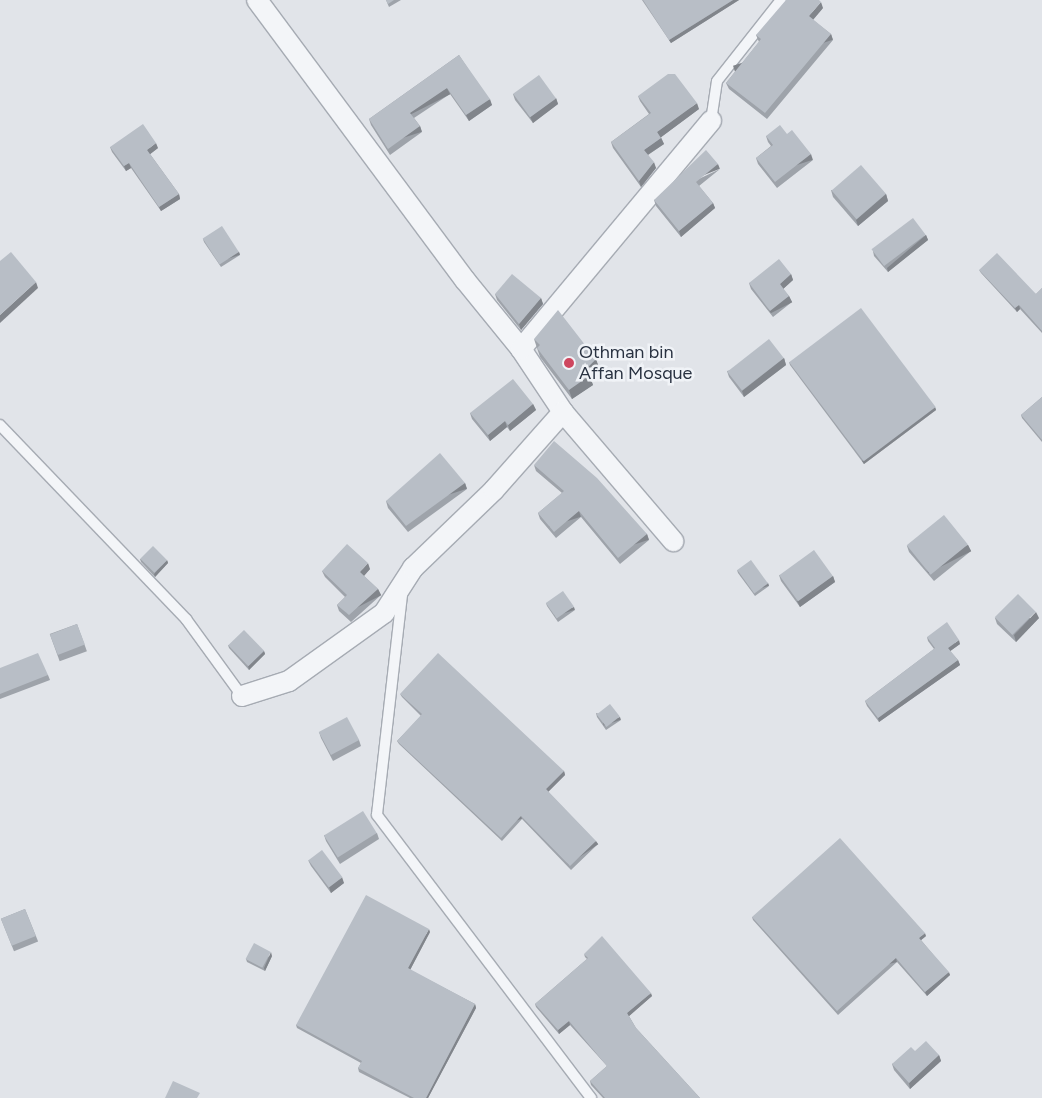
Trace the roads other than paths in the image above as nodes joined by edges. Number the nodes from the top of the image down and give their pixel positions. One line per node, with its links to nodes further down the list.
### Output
1 (257, 0): 4 (street)
2 (781, 0): 3 (lane)
3 (712, 121): 4 (street)
4 (521, 348): 5 (street)
5 (563, 412): 7 (street); 8 (street)
6 (0, 425): 9 (lane)
7 (673, 541)
8 (403, 586): 9 (street); 10 (lane)
9 (242, 696)
10 (591, 1098)

